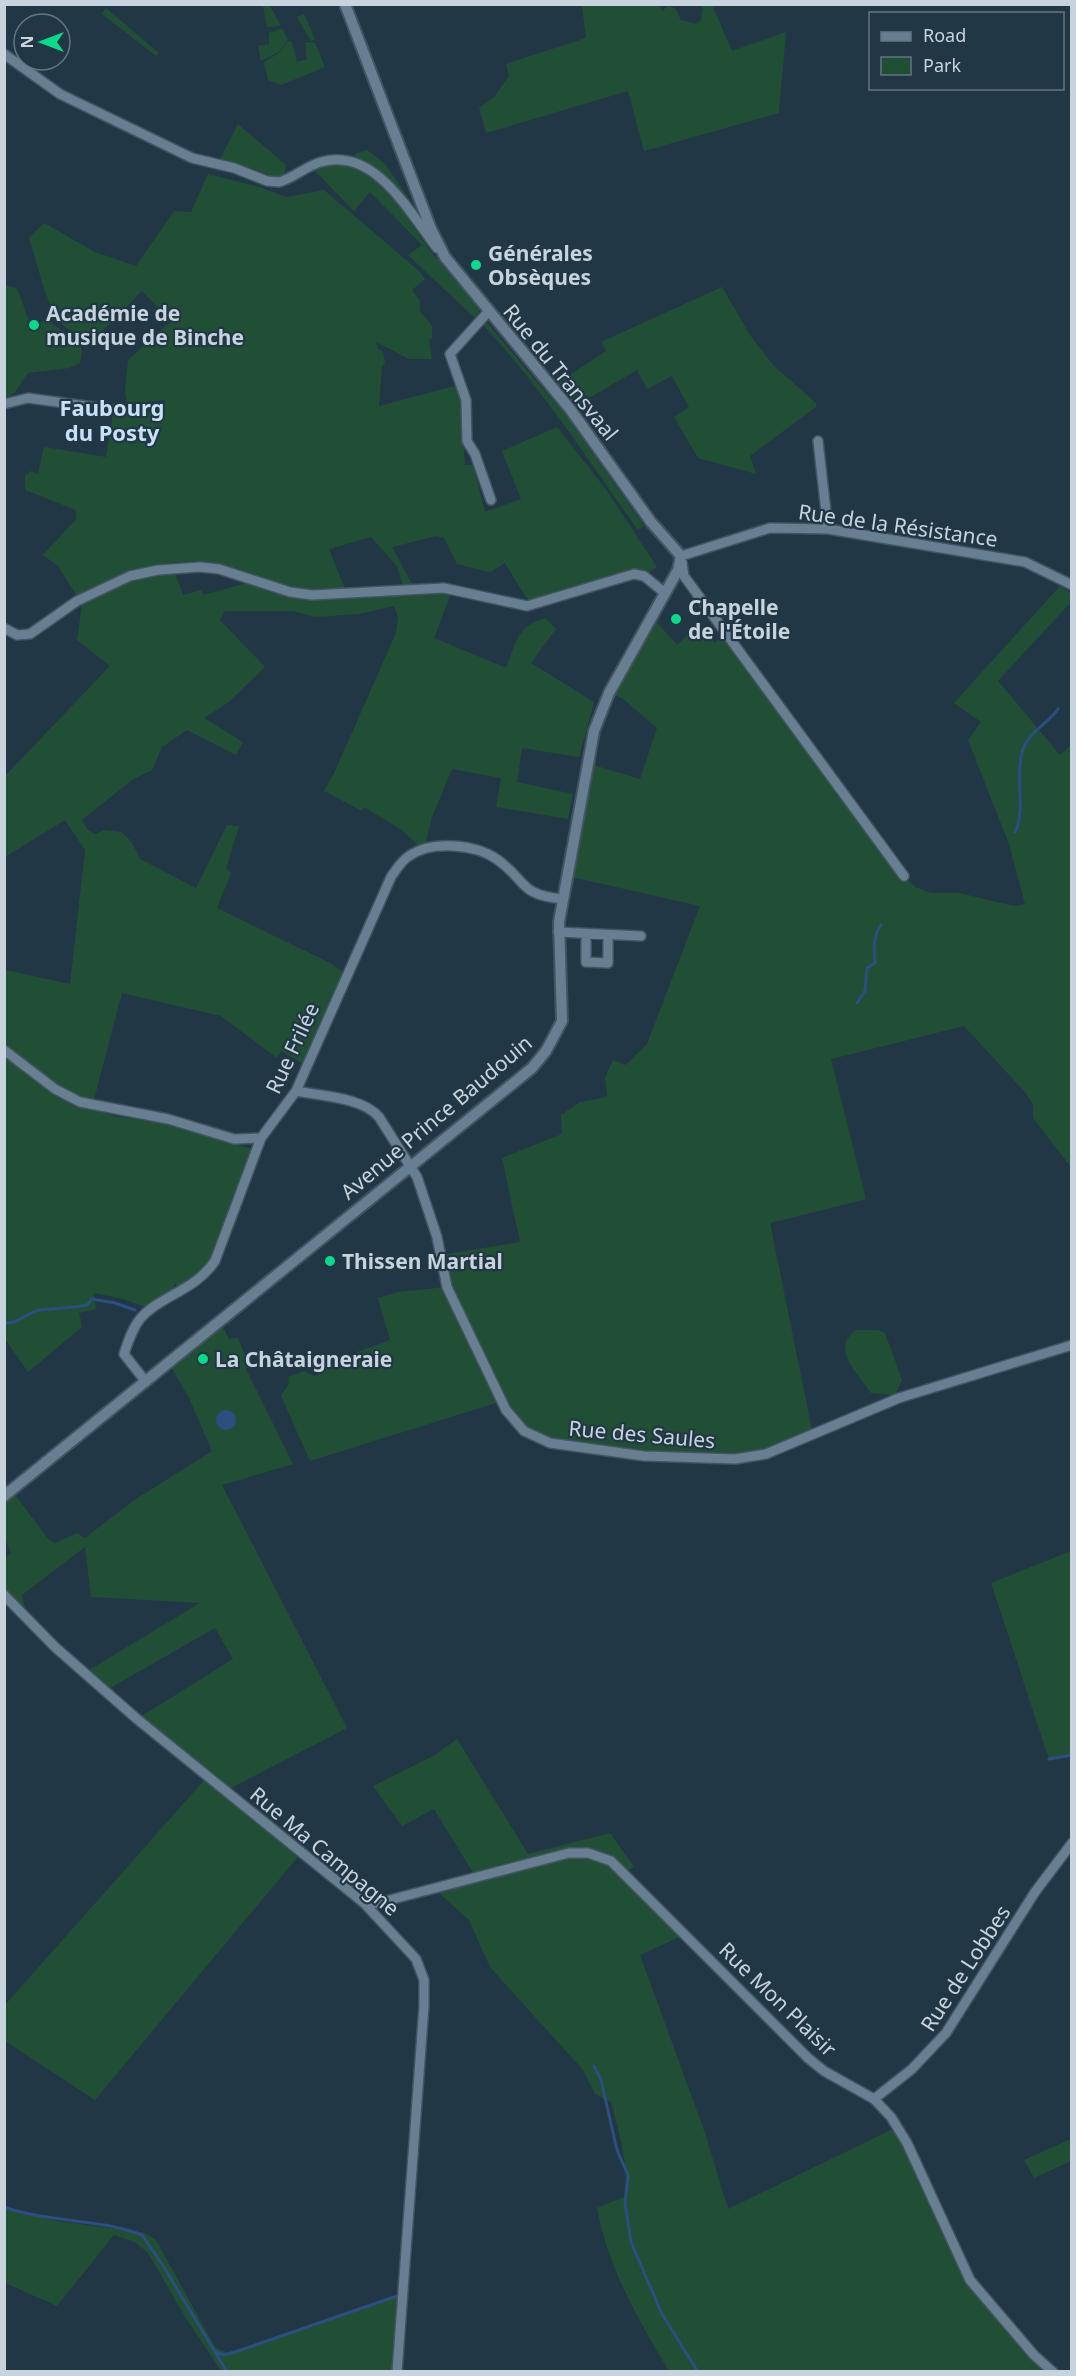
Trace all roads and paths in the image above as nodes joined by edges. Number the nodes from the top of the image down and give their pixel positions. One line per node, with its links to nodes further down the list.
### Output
1 (345, 4): 3 (street, Rue du Transvaal)
2 (4, 54): 3 (street)
3 (445, 257): 4 (street, Rue du Transvaal)
4 (488, 312): 8 (street); 10 (street, Rue du Transvaal)
5 (4, 404): 6 (street)
6 (123, 411)
7 (818, 441): 9 (street)
8 (491, 500)
9 (828, 529): 10 (street, Rue de la Résistance); 11 (street, Rue de la Résistance)
10 (681, 556): 12 (street, Avenue Prince Baudouin); 14 (street)
11 (1071, 585)
12 (665, 593): 13 (street); 15 (street, Avenue Prince Baudouin)
13 (6, 633)
14 (904, 876)
15 (563, 899): 16 (street, Avenue Prince Baudouin); 21 (street, Rue Frilée)
16 (558, 932): 17 (street); 23 (street, Avenue Prince Baudouin)
17 (586, 935): 18 (street); 18 (street)
18 (608, 936): 19 (street)
19 (641, 936)
20 (4, 1050): 22 (street)
21 (296, 1090): 22 (street, Rue Frilée); 23 (street, Rue des Saules)
22 (261, 1138): 25 (street, Rue Frilée)
23 (410, 1168): 24 (street, Rue des Saules); 25 (street, Avenue Prince Baudouin)
24 (1071, 1345)
25 (146, 1382): 26 (street, Avenue Prince Baudouin)
26 (4, 1496)
27 (4, 1595): 29 (street, Rue Ma Campagne)
28 (1071, 1843): 30 (street, Rue de Lobbes)
29 (364, 1903): 30 (street, Rue Mon Plaisir); 31 (street, Rue Ma Campagne)
30 (874, 2099): 32 (street, Rue Mon Plaisir)
31 (397, 2372)
32 (1053, 2372)

